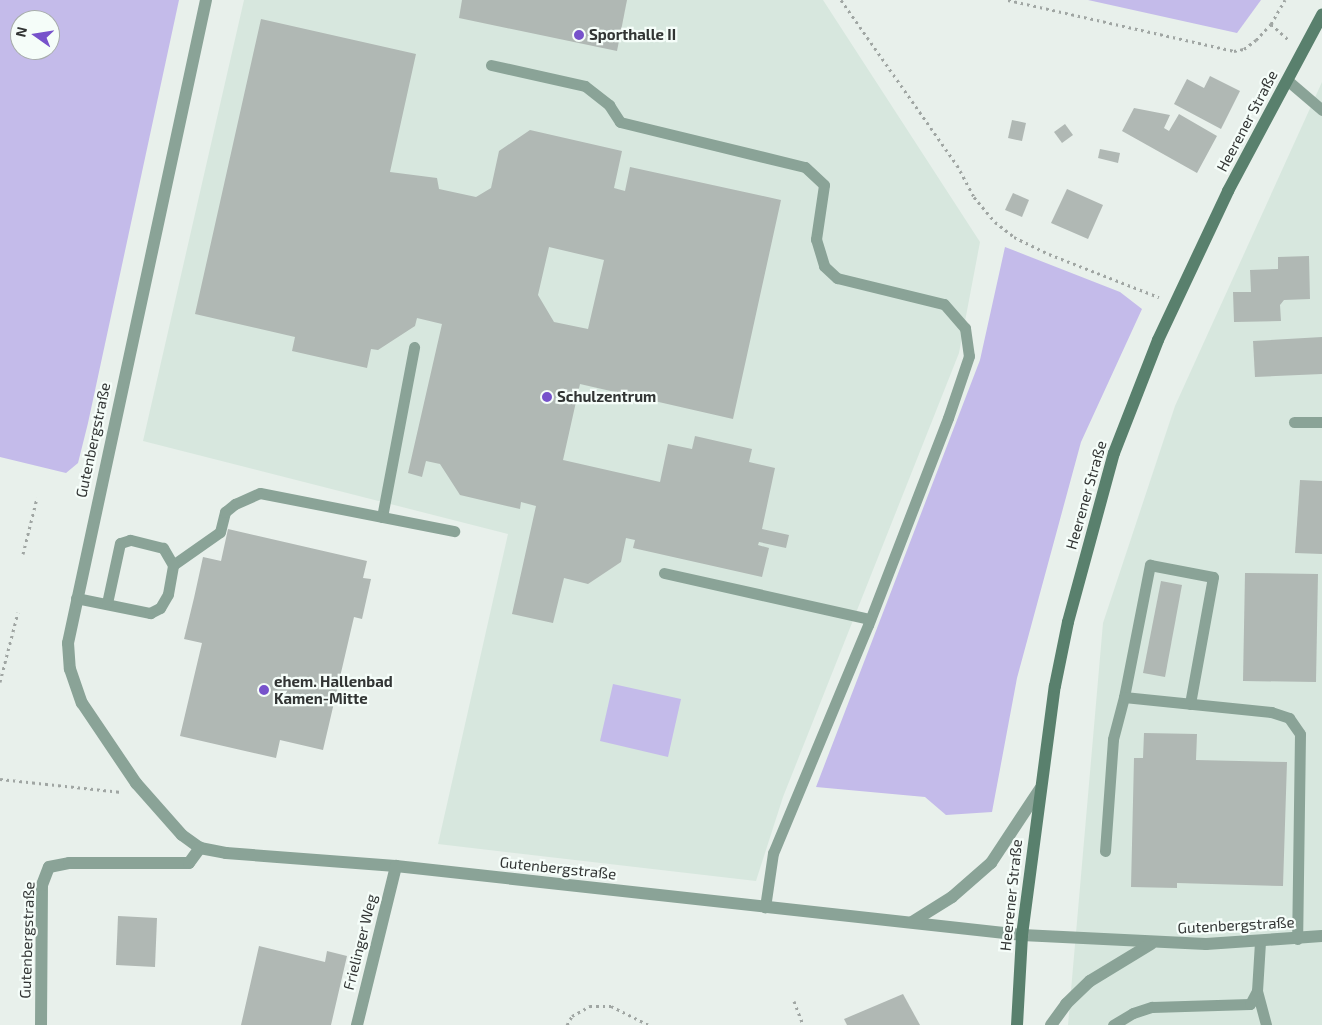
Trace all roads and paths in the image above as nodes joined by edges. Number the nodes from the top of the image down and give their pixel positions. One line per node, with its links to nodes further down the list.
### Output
1 (206, 0): 21 (street, Gutenbergstraße)
2 (841, 0): 11 (path)
3 (1008, 0): 6 (path)
4 (1284, 0): 6 (path)
5 (1322, 15): 7 (main road, Heerener Straße)
6 (1271, 24): 7 (path)
7 (1302, 51): 9 (main road, Heerener Straße)
8 (491, 65): 24 (lane)
9 (1287, 80): 10 (lane); 11 (main road, Heerener Straße)
10 (1322, 110)
11 (1176, 303): 30 (main road, Heerener Straße)
12 (414, 347): 16 (lane)
13 (1294, 422): 14 (lane)
14 (1322, 422)
15 (37, 498): 18 (path)
16 (382, 517): 17 (lane); 19 (lane)
17 (454, 531)
18 (23, 554)
19 (172, 565): 22 (lane); 22 (lane)
20 (664, 573): 24 (lane)
21 (76, 598): 22 (lane); 29 (street, Gutenbergstraße)
22 (106, 603)
23 (18, 612): 25 (path)
24 (870, 619): 34 (lane)
25 (0, 682)
26 (1124, 697): 27 (lane); 27 (lane); 32 (lane)
27 (1190, 704): 38 (lane)
28 (0, 779): 29 (path)
29 (136, 783): 31 (street, Gutenbergstraße)
30 (1040, 789): 35 (street); 36 (main road, Heerener Straße)
31 (200, 848): 33 (street, Gutenbergstraße); 43 (street, Gutenbergstraße)
32 (1105, 851)
33 (396, 866): 34 (street, Gutenbergstraße); 44 (street, Frielinger Weg)
34 (765, 907): 35 (street, Gutenbergstraße)
35 (912, 922): 36 (street, Gutenbergstraße)
36 (1022, 935): 40 (street, Gutenbergstraße); 48 (main road, Heerener Straße)
37 (1322, 936): 38 (street, Gutenbergstraße)
38 (1297, 939): 39 (street, Gutenbergstraße)
39 (1260, 942): 40 (street, Gutenbergstraße); 41 (lane)
40 (1150, 944): 49 (street)
41 (1257, 991): 50 (lane); 51 (lane)
42 (794, 1000): 47 (path)
43 (41, 1025)
44 (357, 1025)
45 (567, 1025): 46 (path)
46 (649, 1025)
47 (803, 1025)
48 (1017, 1025)
49 (1051, 1025)
50 (1113, 1025)
51 (1266, 1025)

